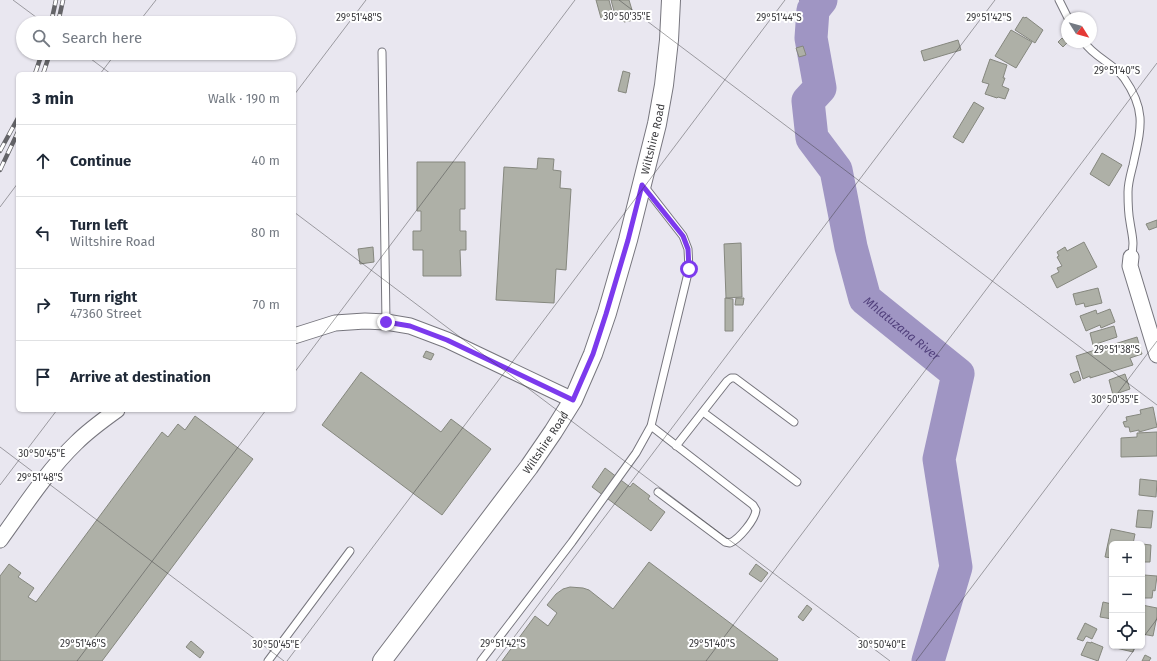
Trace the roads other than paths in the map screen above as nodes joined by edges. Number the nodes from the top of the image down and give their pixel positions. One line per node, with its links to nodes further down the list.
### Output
1 (671, 0): 6 (street, Wiltshire Road)
2 (1059, 0): 3 (lane)
3 (1065, 12)
4 (1088, 48): 7 (lane)
5 (382, 52): 8 (lane)
6 (642, 185): 11 (street, Wiltshire Road); 15 (lane)
7 (1131, 257): 10 (street)
8 (386, 322): 9 (street); 11 (street)
9 (296, 335)
10 (1157, 355)
11 (573, 400): 22 (street, Wiltshire Road)
12 (114, 412): 19 (street)
13 (703, 412): 14 (lane); 16 (lane); 17 (lane)
14 (794, 422)
15 (650, 426): 16 (lane); 23 (lane)
16 (676, 446): 18 (lane)
17 (797, 482)
18 (658, 492)
19 (0, 540)
20 (350, 551): 21 (lane)
21 (268, 661)
22 (382, 661)
23 (481, 661)

